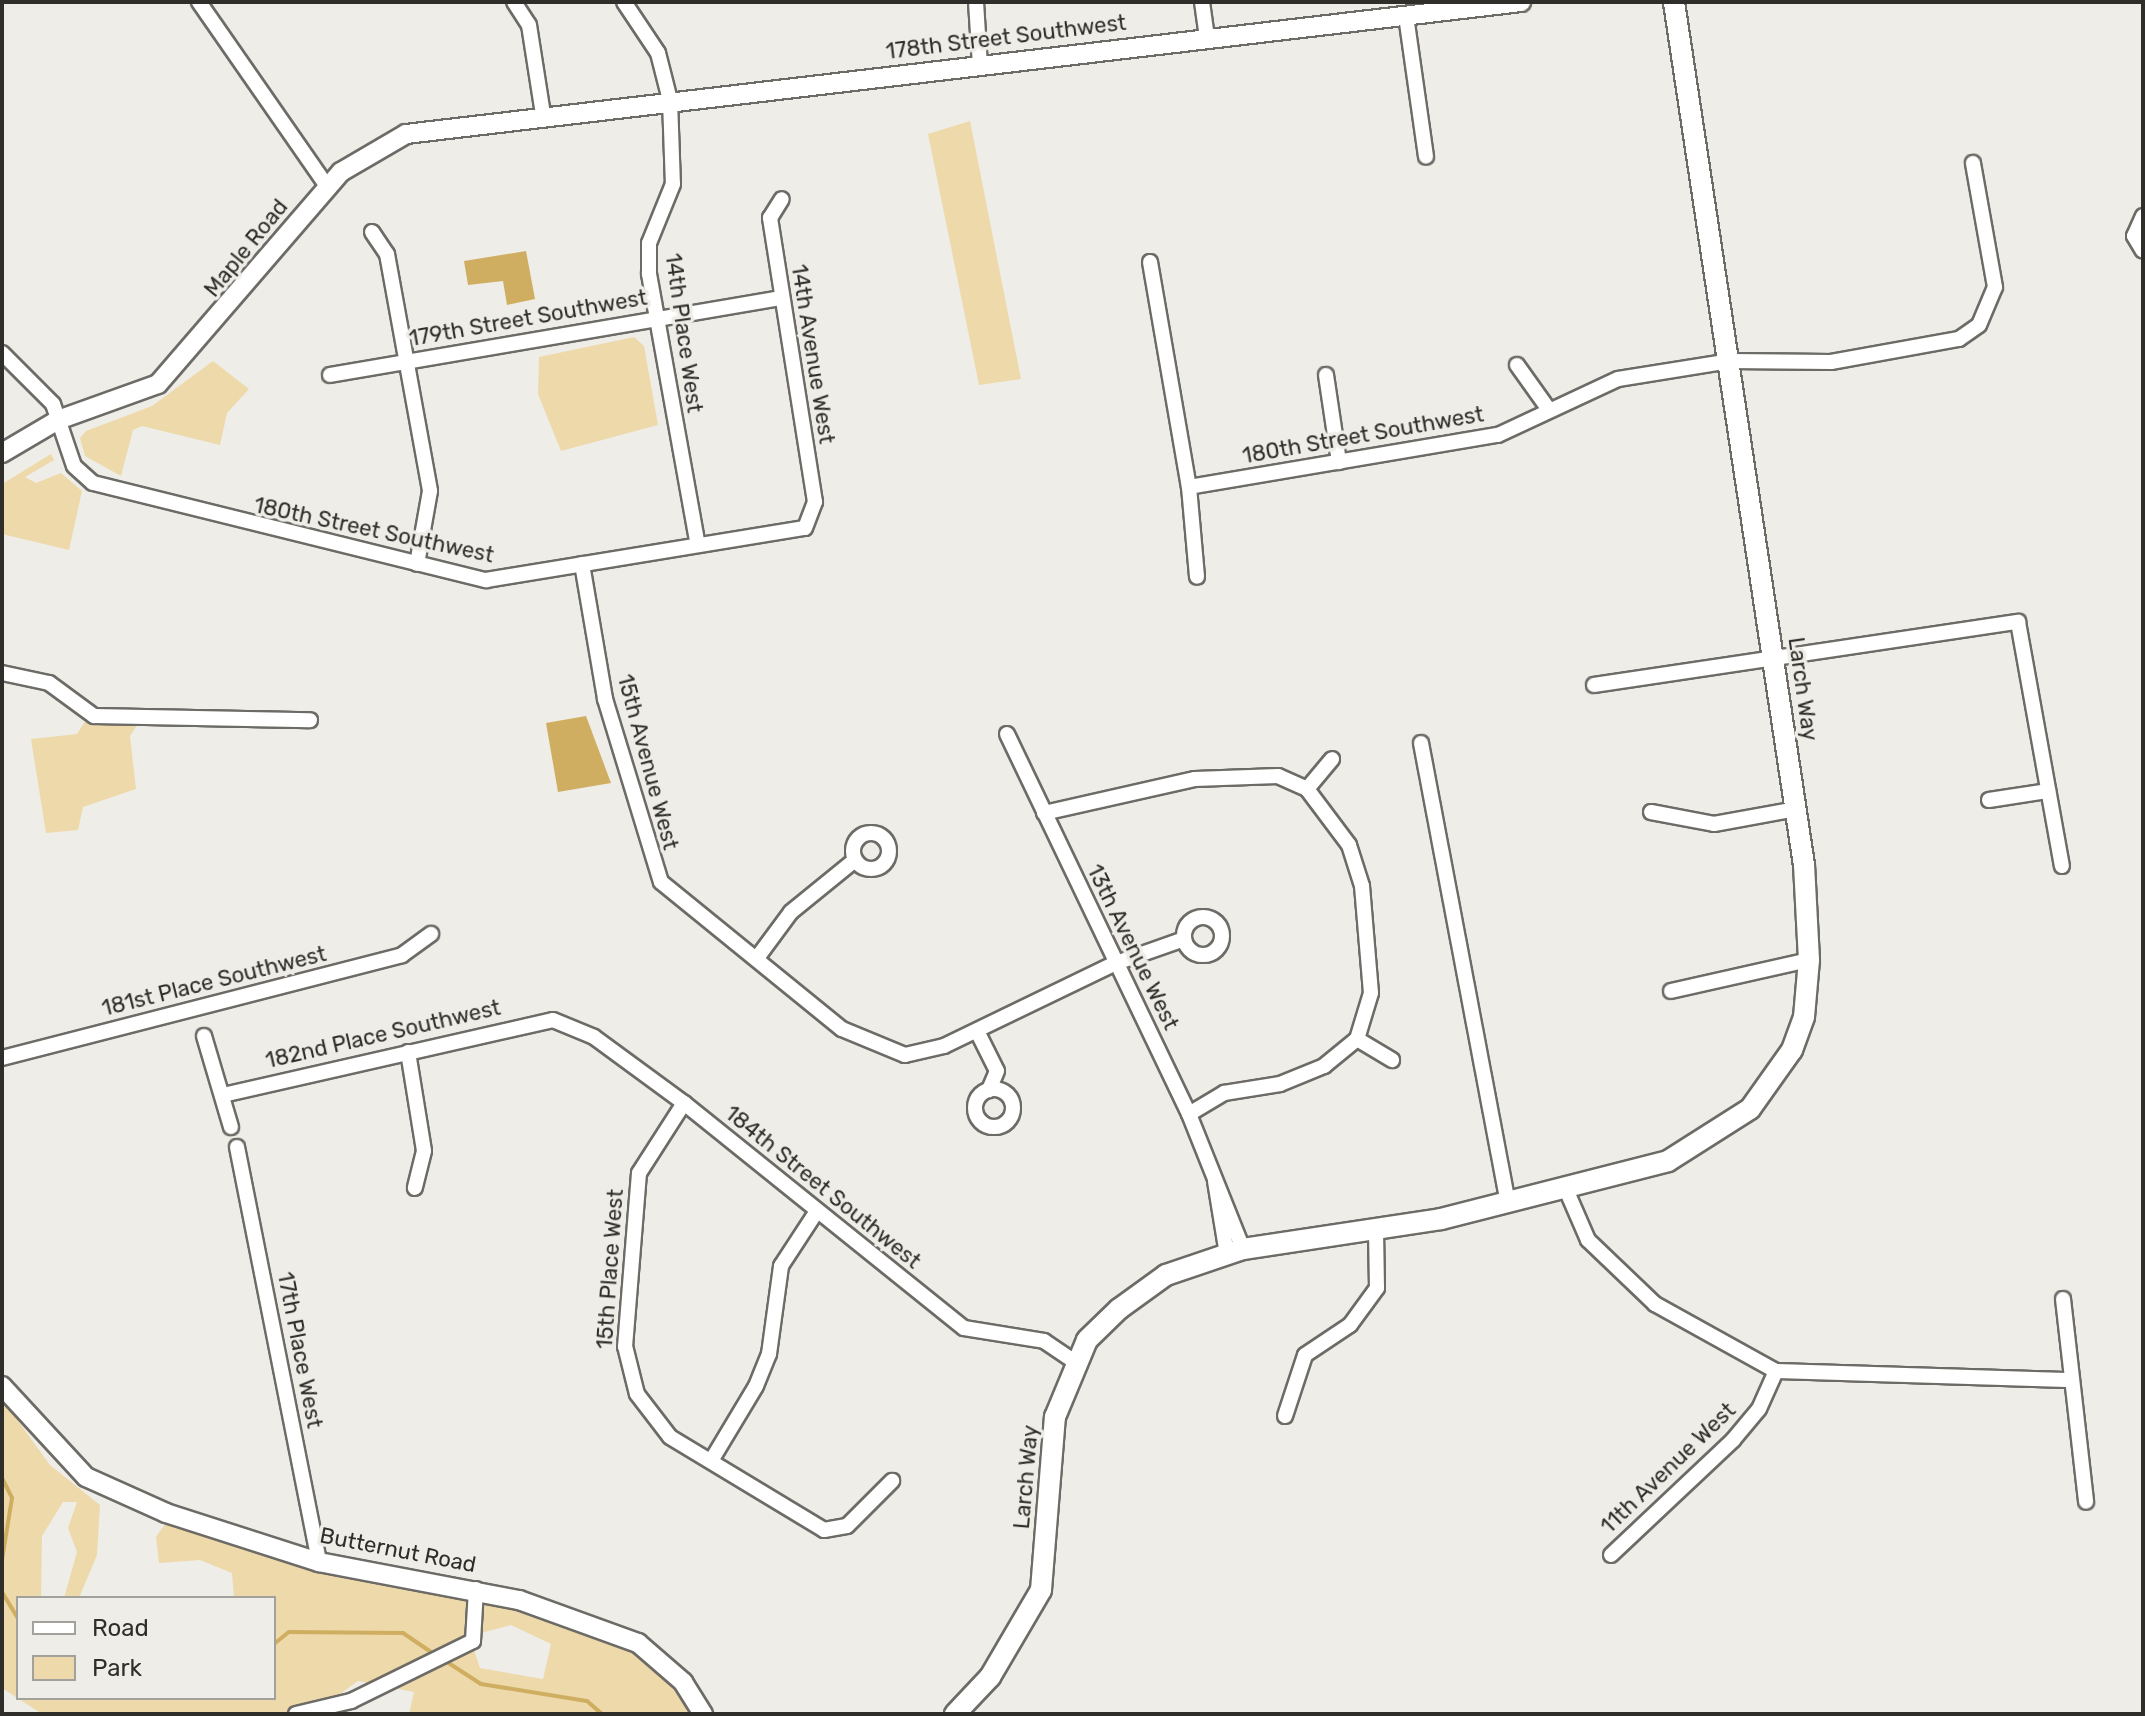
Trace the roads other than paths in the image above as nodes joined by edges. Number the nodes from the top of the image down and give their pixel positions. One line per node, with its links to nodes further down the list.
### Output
1 (199, 2): 15 (street)
2 (514, 2): 12 (street)
3 (624, 2): 11 (street, 14th Place West)
4 (976, 2): 10 (street)
5 (1202, 2): 9 (street)
6 (1521, 2): 8 (street, 178th Street Southwest)
7 (1674, 2): 25 (main road, Larch Way)
8 (1416, 11): 9 (street, 178th Street Southwest); 13 (street)
9 (1207, 38): 10 (street, 178th Street Southwest)
10 (980, 65): 11 (street, 178th Street Southwest)
11 (670, 100): 12 (street, 178th Street Southwest); 22 (street, 14th Place West)
12 (543, 114): 15 (street, Maple Road)
13 (1426, 157)
14 (1973, 163): 25 (street, 180th Street Southwest)
15 (327, 186): 30 (street, Maple Road)
16 (782, 199): 21 (street, 14th Avenue West)
17 (2143, 216): 19 (street)
18 (372, 232): 24 (street)
19 (2143, 251)
20 (1150, 262): 33 (street)
21 (780, 298): 22 (street, 179th Street Southwest); 34 (street, 14th Avenue West)
22 (657, 319): 24 (street, 179th Street Southwest); 35 (street, 14th Place West)
23 (2, 353): 30 (street, 180th Street Southwest)
24 (407, 361): 27 (street, 179th Street Southwest); 36 (street)
25 (1730, 361): 29 (street, 180th Street Southwest); 39 (main road, Larch Way)
26 (1517, 365): 29 (street)
27 (330, 375)
28 (1326, 375): 32 (street)
29 (1547, 407): 32 (street, 180th Street Southwest)
30 (58, 420): 31 (street, Maple Road); 36 (street, 180th Street Southwest)
31 (2, 453)
32 (1339, 462): 33 (street, 180th Street Southwest)
33 (1189, 487): 38 (street)
34 (812, 518): 35 (street, 180th Street Southwest)
35 (697, 542): 37 (street, 180th Street Southwest)
36 (417, 564): 37 (street, 180th Street Southwest)
37 (582, 564): 56 (street, 15th Avenue West)
38 (1197, 577)
39 (1775, 662): 41 (street); 47 (street); 49 (main road, Larch Way)
40 (2, 673): 42 (street)
41 (1594, 685)
42 (310, 720)
43 (1007, 734): 51 (street, 13th Avenue West)
44 (1421, 743): 75 (street)
45 (1332, 759): 46 (street)
46 (1307, 789): 51 (street); 63 (street)
47 (2048, 791): 48 (street); 53 (street)
48 (1989, 800)
49 (1796, 809): 50 (street); 57 (main road, Larch Way)
50 (1651, 812)
51 (1044, 813): 58 (street, 13th Avenue West)
52 (855, 860): 56 (street)
53 (2062, 866)
54 (431, 934): 65 (street, 181st Place Southwest)
55 (1184, 939): 58 (street, 15th Avenue West)
56 (757, 958): 61 (street, 15th Avenue West)
57 (1809, 960): 59 (street); 73 (main road, Larch Way)
58 (1116, 963): 61 (street, 15th Avenue West); 70 (street, 13th Avenue West)
59 (1671, 991)
60 (553, 1020): 64 (street, 182nd Place Southwest); 69 (street, 184th Street Southwest)
61 (978, 1033): 67 (street)
62 (204, 1036): 68 (street)
63 (1357, 1039): 66 (street); 70 (street)
64 (408, 1052): 68 (street, 182nd Place Southwest); 74 (street)
65 (2, 1058)
66 (1392, 1060)
67 (989, 1090)
68 (223, 1095): 71 (street)
69 (684, 1103): 76 (street, 184th Street Southwest); 85 (street, 15th Place West)
70 (1189, 1114): 78 (street, 13th Avenue West)
71 (231, 1127)
72 (237, 1147): 89 (street, 17th Place West)
73 (1565, 1187): 75 (main road, Larch Way); 81 (street)
74 (415, 1188)
75 (1507, 1200): 77 (main road, Larch Way)
76 (817, 1211): 80 (street, 184th Street Southwest); 85 (street)
77 (1376, 1232): 78 (main road, Larch Way); 84 (street)
78 (1235, 1252): 80 (main road, Larch Way)
79 (2063, 1299): 82 (street)
80 (1075, 1362): 93 (main road, Larch Way)
81 (1776, 1371): 82 (street); 88 (street, 11th Avenue West)
82 (2067, 1380): 87 (street)
83 (2, 1386): 89 (street, Butternut Road)
84 (1285, 1416)
85 (711, 1461): 86 (street, 15th Place West)
86 (892, 1481)
87 (2086, 1502)
88 (1611, 1555)
89 (319, 1562): 90 (street, Butternut Road)
90 (476, 1589): 91 (street); 92 (street, Butternut Road)
91 (296, 1714)
92 (703, 1714)
93 (955, 1714)

